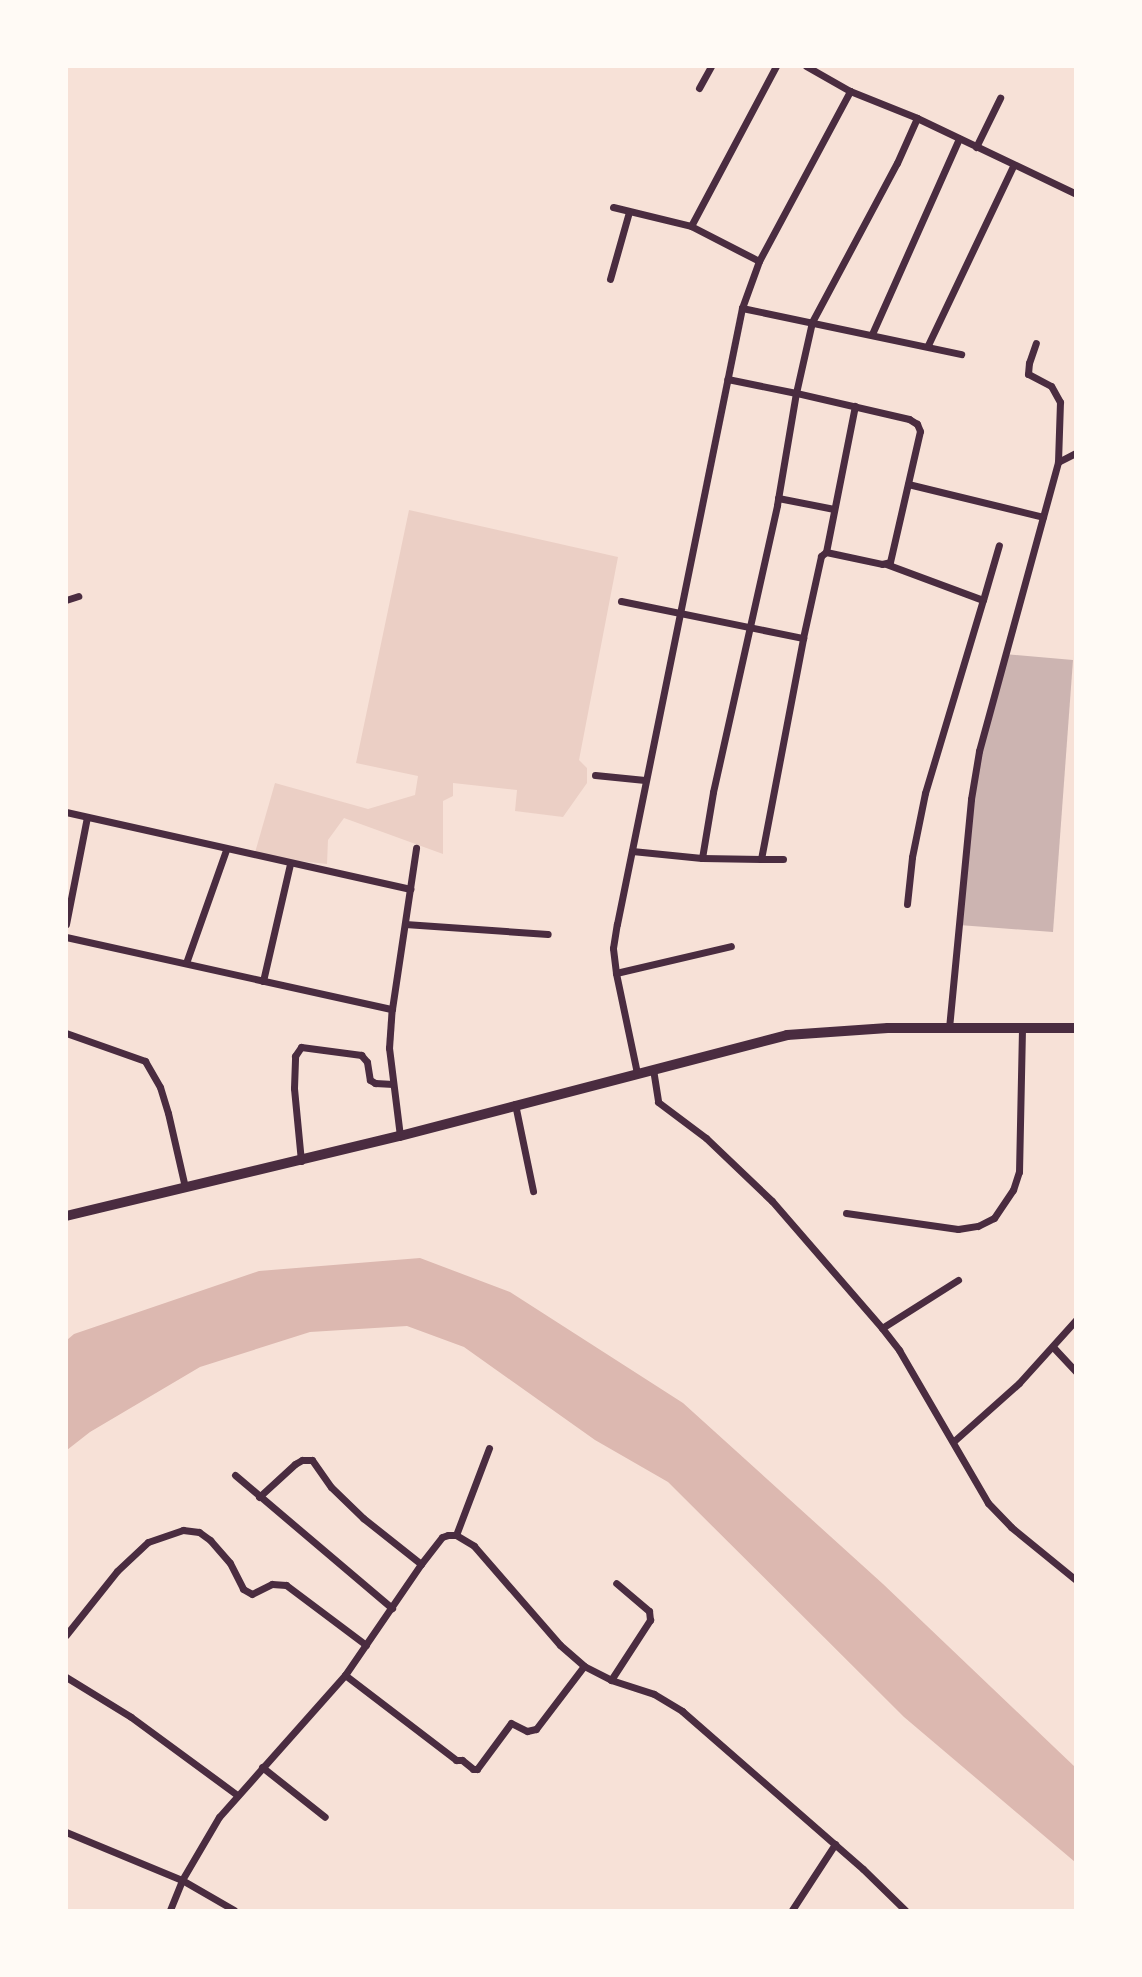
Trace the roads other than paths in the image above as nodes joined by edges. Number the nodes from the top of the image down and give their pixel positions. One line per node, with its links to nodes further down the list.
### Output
1 (711, 66): 4 (street)
2 (776, 66): 14 (street)
3 (809, 67): 5 (street)
4 (699, 88)
5 (850, 91): 7 (street); 15 (street)
6 (1000, 98): 9 (street)
7 (917, 118): 8 (street); 18 (street)
8 (958, 139): 9 (street); 19 (street)
9 (976, 147): 10 (street)
10 (1013, 166): 11 (street); 21 (street)
11 (1076, 194)
12 (614, 207): 13 (street)
13 (629, 212): 14 (street); 16 (street)
14 (691, 226): 15 (street)
15 (758, 261): 17 (street)
16 (610, 279)
17 (742, 308): 18 (street); 23 (street)
18 (812, 322): 19 (street); 24 (street)
19 (872, 334): 21 (street)
20 (1036, 343): 27 (street)
21 (928, 345): 22 (street)
22 (961, 354)
23 (727, 379): 24 (street); 39 (street)
24 (796, 393): 25 (street); 29 (street)
25 (855, 406): 28 (street); 30 (street)
26 (1076, 453): 27 (street)
27 (1058, 462): 31 (street)
28 (908, 484): 31 (street); 34 (street)
29 (778, 498): 30 (street); 40 (street)
30 (834, 509): 33 (street)
31 (1043, 517): 64 (street)
32 (999, 545): 37 (street)
33 (825, 552): 34 (street); 41 (street)
34 (886, 564): 37 (street)
35 (78, 596): 36 (street)
36 (66, 600)
37 (983, 600): 54 (street)
38 (621, 601): 39 (street)
39 (680, 614): 40 (street); 43 (street)
40 (750, 629): 41 (street); 49 (street)
41 (803, 638): 50 (street)
42 (595, 775): 43 (street)
43 (645, 780): 48 (street)
44 (66, 812): 45 (street)
45 (87, 817): 47 (street); 55 (street)
46 (416, 848): 53 (street)
47 (226, 850): 52 (street); 60 (street)
48 (632, 851): 49 (street); 61 (street)
49 (702, 858): 50 (street)
50 (761, 859): 51 (street)
51 (783, 859)
52 (290, 864): 53 (street); 62 (street)
53 (410, 889): 56 (street)
54 (906, 905)
55 (66, 924)
56 (405, 924): 57 (street); 63 (street)
57 (548, 934)
58 (66, 937): 60 (street)
59 (731, 946): 61 (street)
60 (187, 963): 62 (street)
61 (616, 973): 69 (street)
62 (262, 981): 63 (street)
63 (391, 1009): 70 (street)
64 (949, 1028): 65 (street); 68 (street)
65 (1022, 1028): 66 (street); 76 (street)
66 (1076, 1028)
67 (66, 1033): 74 (street)
68 (653, 1069): 69 (street); 80 (street)
69 (636, 1073): 71 (street)
70 (393, 1084): 72 (street); 73 (street)
71 (515, 1104): 72 (street); 75 (street)
72 (400, 1136): 73 (street)
73 (301, 1161): 74 (street)
74 (184, 1187): 77 (street)
75 (533, 1191)
76 (846, 1213)
77 (66, 1216)
78 (958, 1280): 80 (street)
79 (1076, 1320): 81 (street)
80 (882, 1328): 83 (street)
81 (1053, 1347): 82 (street); 83 (street)
82 (1076, 1372)
83 (954, 1441): 89 (street)
84 (489, 1448): 87 (street)
85 (235, 1475): 86 (street)
86 (259, 1497): 88 (street); 91 (street)
87 (456, 1535): 88 (street); 94 (street)
88 (421, 1564): 91 (street)
89 (1076, 1580)
90 (615, 1583): 97 (street)
91 (392, 1608): 93 (street)
92 (66, 1635): 93 (street)
93 (366, 1645): 95 (street)
94 (584, 1666): 95 (street); 97 (street)
95 (345, 1675): 98 (street)
96 (66, 1677): 99 (street)
97 (611, 1680): 102 (street)
98 (261, 1767): 99 (street); 100 (street)
99 (236, 1794): 103 (street)
100 (325, 1816)
101 (66, 1832): 103 (street)
102 (835, 1844): 106 (street); 107 (street)
103 (182, 1880): 104 (street); 105 (street)
104 (170, 1910)
105 (234, 1910)
106 (792, 1910)
107 (905, 1910)

